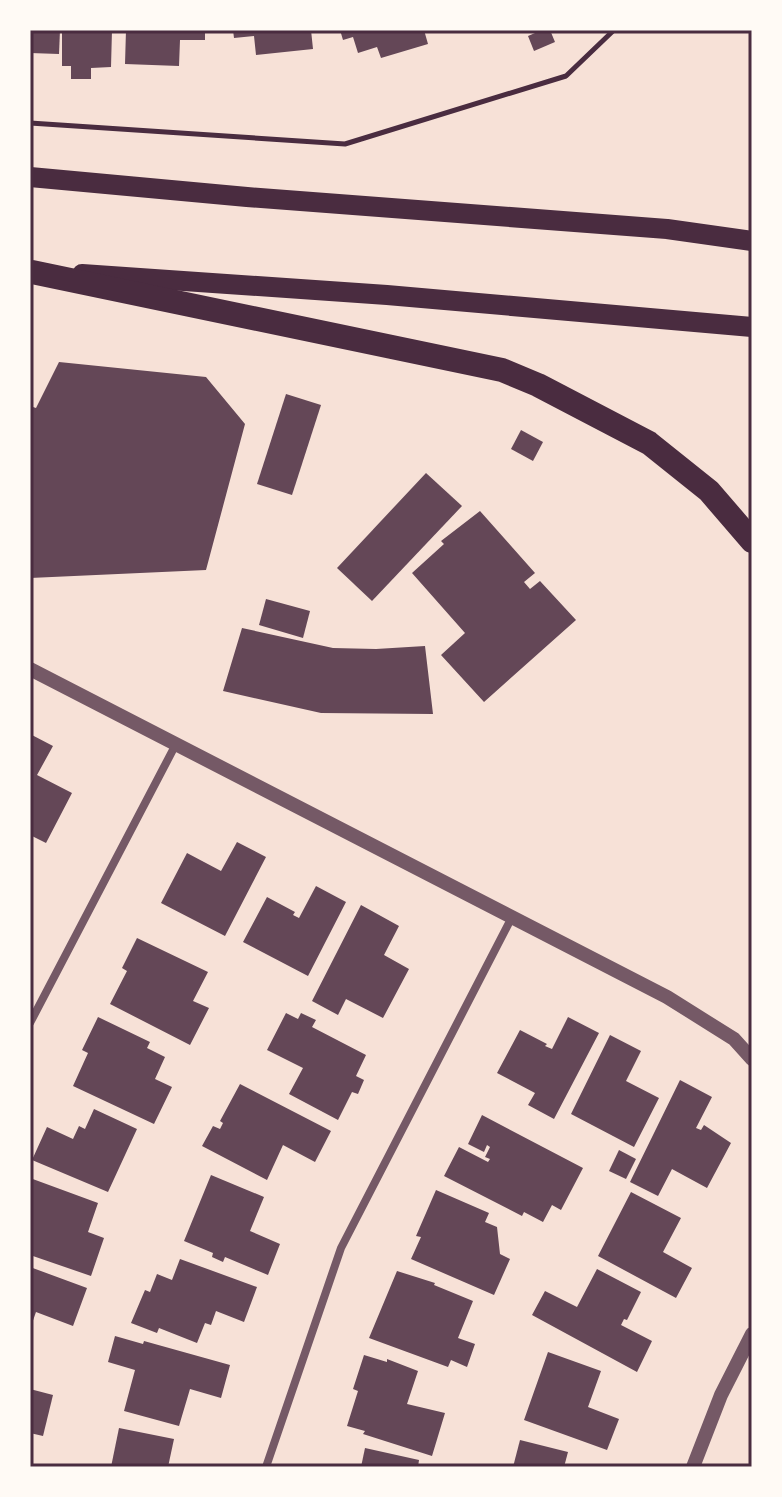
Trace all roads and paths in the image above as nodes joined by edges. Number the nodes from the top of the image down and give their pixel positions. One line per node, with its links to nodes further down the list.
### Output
1 (614, 30): 2 (path)
2 (30, 123)
3 (30, 177): 4 (main road)
4 (752, 241)
5 (31, 272): 6 (main road); 7 (highway)
6 (752, 327)
7 (752, 541)
8 (30, 669): 9 (street)
9 (176, 744): 10 (street); 11 (street)
10 (512, 917): 12 (street); 14 (street)
11 (30, 1023)
12 (752, 1059)
13 (752, 1334): 15 (street)
14 (266, 1467)
15 (693, 1467)

